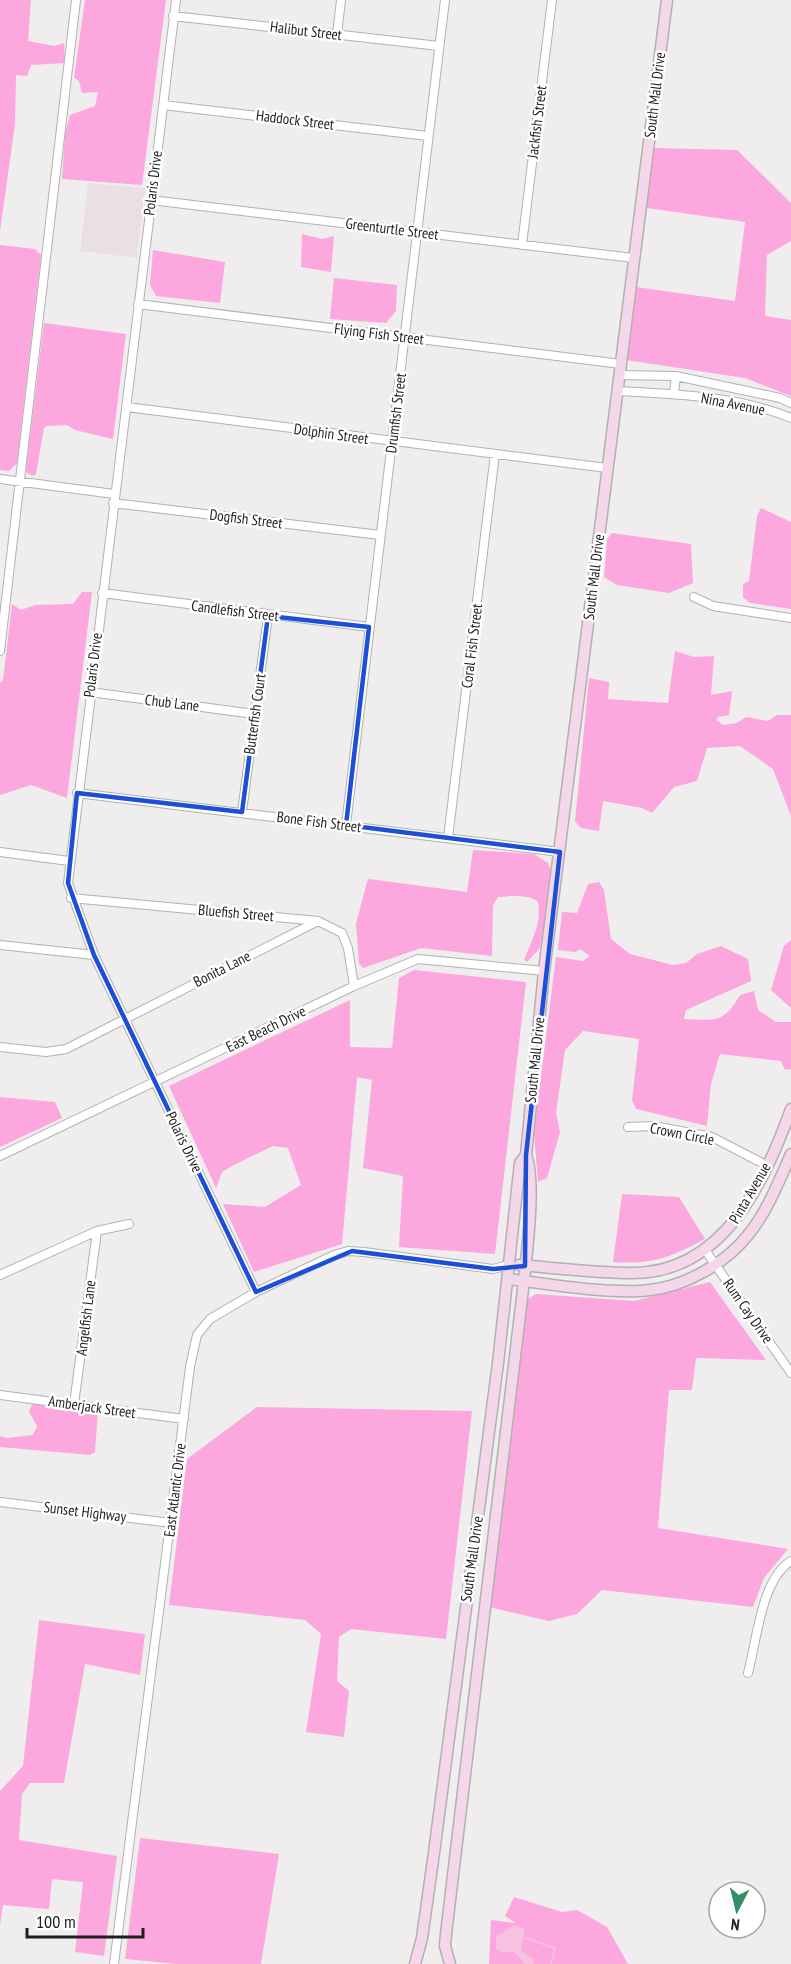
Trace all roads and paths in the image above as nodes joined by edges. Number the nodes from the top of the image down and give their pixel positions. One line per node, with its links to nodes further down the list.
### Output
1 (76, 0): 29 (street)
2 (176, 0): 7 (street, Polaris Drive)
3 (341, 0): 8 (street)
4 (445, 0): 9 (street, Drumfish Street)
5 (552, 0): 14 (street, Jackfish Street)
6 (667, 0): 15 (street, South Mall Drive)
7 (174, 16): 8 (street, Halibut Street); 10 (street, Polaris Drive)
8 (337, 35): 9 (street, Halibut Street)
9 (439, 46): 11 (street, Drumfish Street)
10 (163, 105): 11 (street, Haddock Street); 12 (street, Polaris Drive)
11 (428, 136): 13 (street, Drumfish Street)
12 (152, 200): 13 (street, Greenturtle Street); 16 (street, Polaris Drive)
13 (416, 232): 14 (street, Greenturtle Street); 17 (street, Drumfish Street)
14 (522, 245): 15 (street, Greenturtle Street)
15 (633, 258): 18 (street, South Mall Drive)
16 (138, 304): 17 (street, Flying Fish Street); 23 (street, Polaris Drive)
17 (405, 337): 18 (street, Flying Fish Street); 25 (street, Drumfish Street)
18 (620, 369): 19 (street, Nina Avenue); 20 (street, South Mall Drive)
19 (676, 376): 21 (street); 22 (street, Nina Avenue)
20 (617, 391): 21 (street, Nina Avenue); 27 (street, South Mall Drive)
21 (674, 393): 24 (street, Nina Avenue)
22 (791, 403)
23 (127, 407): 25 (street, Dolphin Street); 30 (street, Polaris Drive)
24 (791, 418)
25 (393, 442): 26 (street, Dolphin Street); 32 (street, Drumfish Street)
26 (495, 454): 27 (street, Dolphin Street); 44 (street, Coral Fish Street)
27 (607, 468): 46 (street, South Mall Drive)
28 (0, 479): 29 (street)
29 (19, 481): 30 (street); 38 (street)
30 (114, 494): 31 (street, Polaris Drive)
31 (113, 503): 32 (street, Dogfish Street); 33 (street, Polaris Drive)
32 (380, 535): 37 (street, Drumfish Street)
33 (102, 593): 35 (street, Candlefish Street); 39 (street, Polaris Drive)
34 (694, 597): 36 (street)
35 (268, 616): 37 (street, Candlefish Street); 40 (street, Butterfish Court)
36 (791, 618)
37 (369, 627): 43 (street, Drumfish Street)
38 (0, 651)
39 (90, 692): 40 (street, Chub Lane); 41 (street, Polaris Drive)
40 (254, 714): 42 (street, Butterfish Court)
41 (77, 793): 42 (street, Bone Fish Street); 47 (street, Polaris Drive)
42 (242, 812): 43 (street, Bone Fish Street)
43 (346, 825): 44 (street, Bone Fish Street)
44 (448, 838): 46 (street, Bone Fish Street)
45 (0, 852): 47 (street)
46 (560, 852): 52 (street, South Mall Drive)
47 (69, 861): 48 (street, Polaris Drive)
48 (71, 898): 49 (street, Bluefish Street); 51 (street, Polaris Drive)
49 (318, 921): 53 (street, Bluefish Street); 54 (street, Bonita Lane)
50 (0, 945): 51 (street)
51 (94, 955): 54 (street, Polaris Drive)
52 (544, 971): 53 (street, East Beach Drive); 60 (street, South Mall Drive)
53 (354, 986): 56 (street, East Beach Drive)
54 (126, 1017): 55 (street, Bonita Lane); 56 (street, Polaris Drive)
55 (0, 1047)
56 (155, 1083): 61 (street, East Beach Drive); 73 (street, Polaris Drive)
57 (791, 1109): 62 (street, Pinta Avenue)
58 (628, 1127): 62 (street, Crown Circle)
59 (791, 1154): 67 (street, Pinta Avenue)
60 (526, 1155): 66 (street, South Mall Drive); 68 (street, South Mall Drive)
61 (0, 1156)
62 (766, 1165): 65 (street, Pinta Avenue)
63 (129, 1224): 64 (street)
64 (97, 1231): 70 (street); 78 (street, Angelfish Lane)
65 (705, 1250): 67 (street, Rum Cay Drive); 68 (street, Pinta Avenue)
66 (509, 1264): 68 (street, Pinta Avenue); 69 (street, East Atlantic Drive); 71 (street, South Mall Drive)
67 (715, 1264): 72 (street, Pinta Avenue); 76 (street, Rum Cay Drive)
68 (525, 1266): 72 (street, South Mall Drive)
69 (493, 1269): 71 (street, East Atlantic Drive); 73 (street, East Atlantic Drive)
70 (0, 1275)
71 (508, 1279): 72 (street, Pinta Avenue); 74 (street, South Mall Drive)
72 (524, 1281): 75 (street, South Mall Drive)
73 (256, 1292): 79 (street, East Atlantic Drive)
74 (498, 1363): 75 (street); 85 (street, South Mall Drive)
75 (514, 1365): 86 (street, South Mall Drive)
76 (791, 1373)
77 (0, 1395): 78 (street, Amberjack Street)
78 (75, 1404): 79 (street, Amberjack Street)
79 (184, 1419): 81 (street, East Atlantic Drive)
80 (0, 1502): 81 (street, Sunset Highway)
81 (171, 1523): 84 (street, East Atlantic Drive)
82 (791, 1561): 83 (street)
83 (748, 1673)
84 (114, 1964)
85 (415, 1964)
86 (450, 1964)

